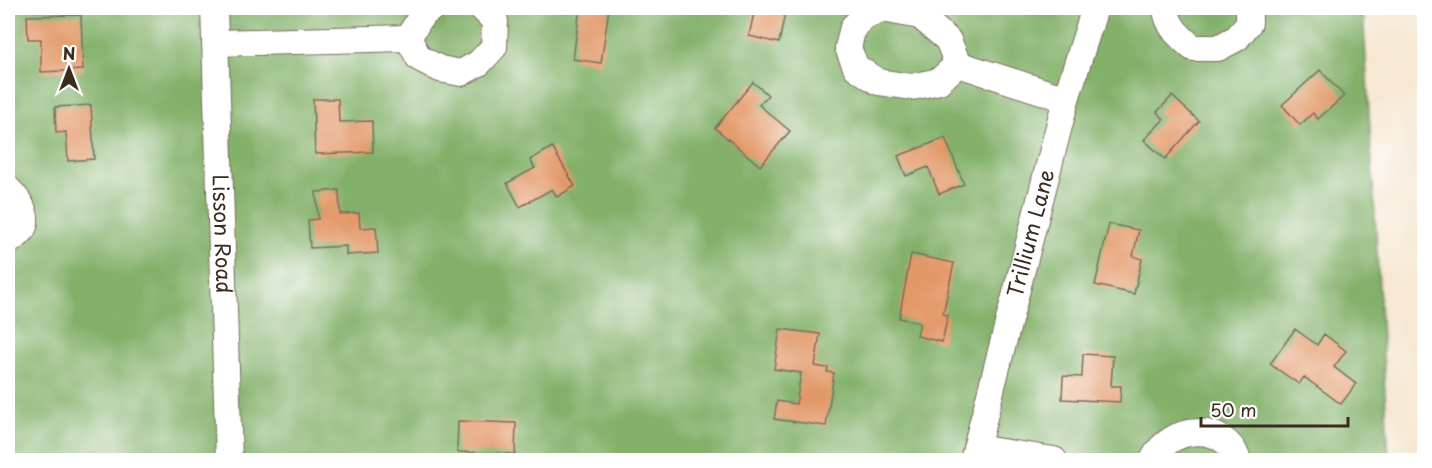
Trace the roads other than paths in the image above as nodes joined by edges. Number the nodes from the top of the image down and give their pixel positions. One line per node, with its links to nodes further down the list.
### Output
1 (214, 8): 8 (street, Lisson Road)
2 (432, 8): 7 (street)
3 (482, 8): 7 (street)
4 (1095, 8): 10 (street, Trillium Lane)
5 (1166, 8): 6 (street)
6 (1249, 8)
7 (408, 38): 8 (street)
8 (215, 43): 14 (street, Lisson Road)
9 (958, 64): 10 (street)
10 (1066, 99): 13 (street, Trillium Lane)
11 (8, 189): 12 (street)
12 (8, 240)
13 (975, 454): 15 (street)
14 (229, 460)
15 (1054, 460)
16 (1153, 460): 17 (street)
17 (1238, 460)

